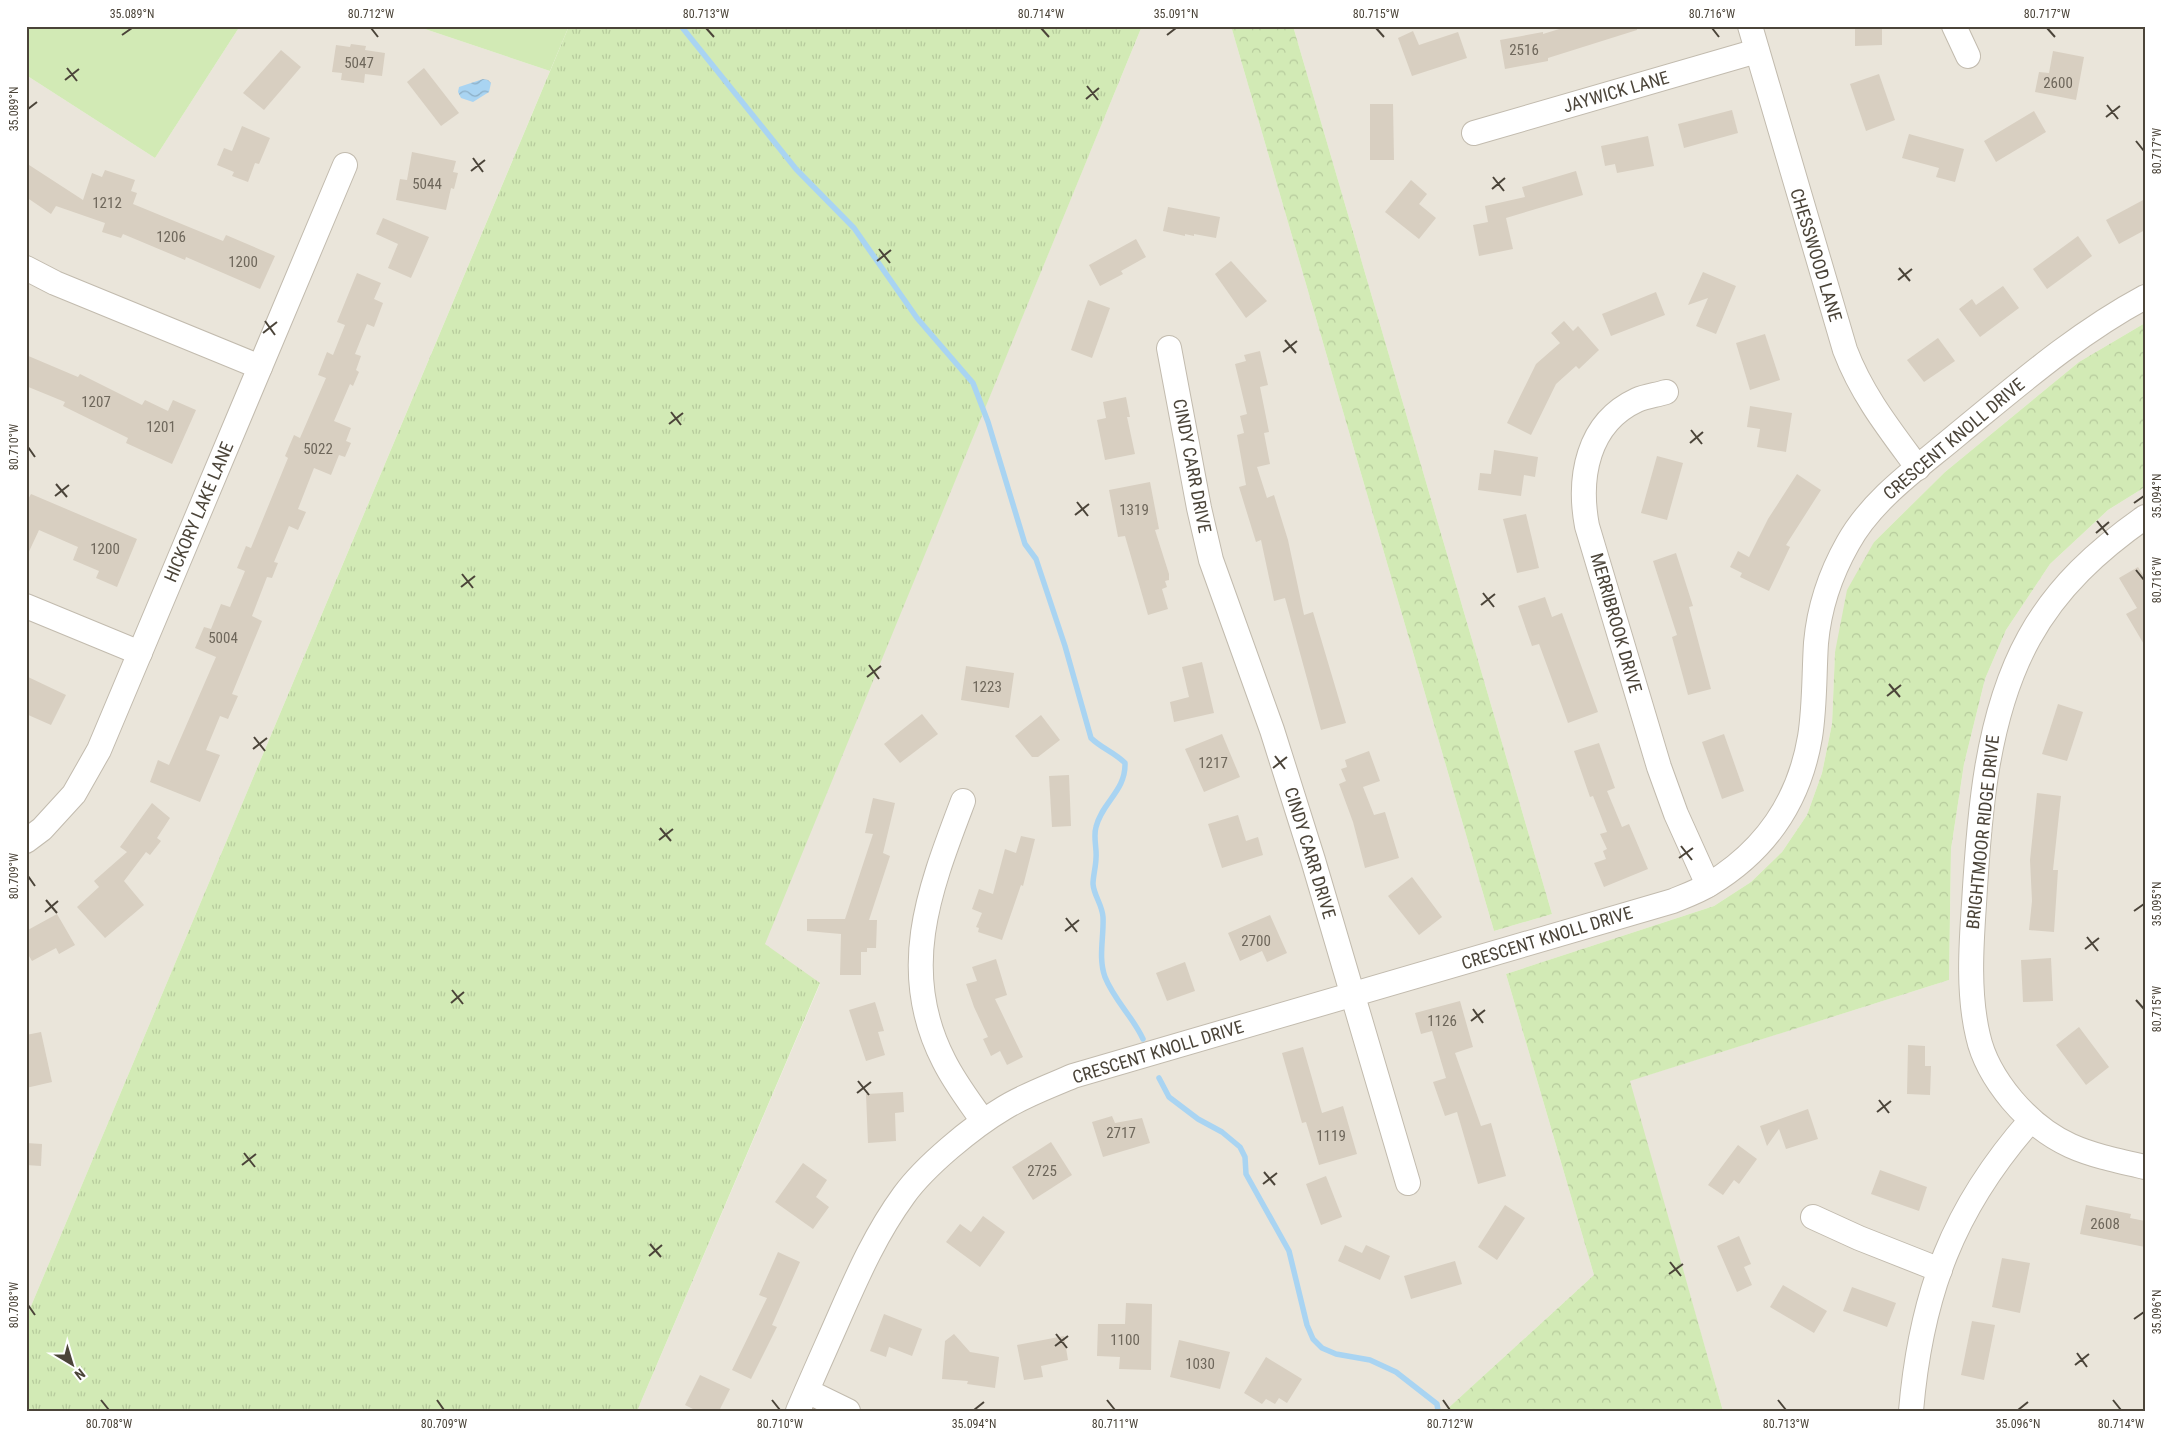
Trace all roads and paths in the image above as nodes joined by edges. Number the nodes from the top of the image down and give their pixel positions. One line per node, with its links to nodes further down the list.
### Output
1 (1750, 26): 3 (street, CHESSWOOD LANE)
2 (1954, 26): 4 (street)
3 (1757, 51): 5 (street, JAYWICK LANE); 12 (street, CHESSWOOD LANE)
4 (1968, 56)
5 (1474, 134)
6 (345, 165): 10 (street, HICKORY LAKE LANE)
7 (26, 268): 10 (street)
8 (2145, 296): 12 (street, CRESCENT KNOLL DRIVE)
9 (1169, 348): 19 (street, CINDY CARR DRIVE)
10 (260, 367): 15 (street, HICKORY LAKE LANE)
11 (1666, 392): 18 (street, MERRIBROOK DRIVE)
12 (1918, 468): 18 (street, CRESCENT KNOLL DRIVE)
13 (2145, 517): 20 (street, BRIGHTMOOR RIDGE DRIVE)
14 (26, 606): 15 (street)
15 (140, 653): 17 (street, HICKORY LAKE LANE)
16 (963, 801): 21 (street)
17 (26, 841)
18 (1708, 885): 19 (street, CRESCENT KNOLL DRIVE)
19 (1353, 996): 21 (street, CRESCENT KNOLL DRIVE); 23 (street, CINDY CARR DRIVE)
20 (2031, 1120): 22 (street, BRIGHTMOOR RIDGE DRIVE); 25 (street)
21 (984, 1121): 26 (street, CRESCENT KNOLL DRIVE)
22 (2145, 1167)
23 (1408, 1183)
24 (1812, 1217): 25 (street)
25 (1940, 1270): 28 (street)
26 (803, 1401): 27 (street)
27 (848, 1411)
28 (1911, 1411)

